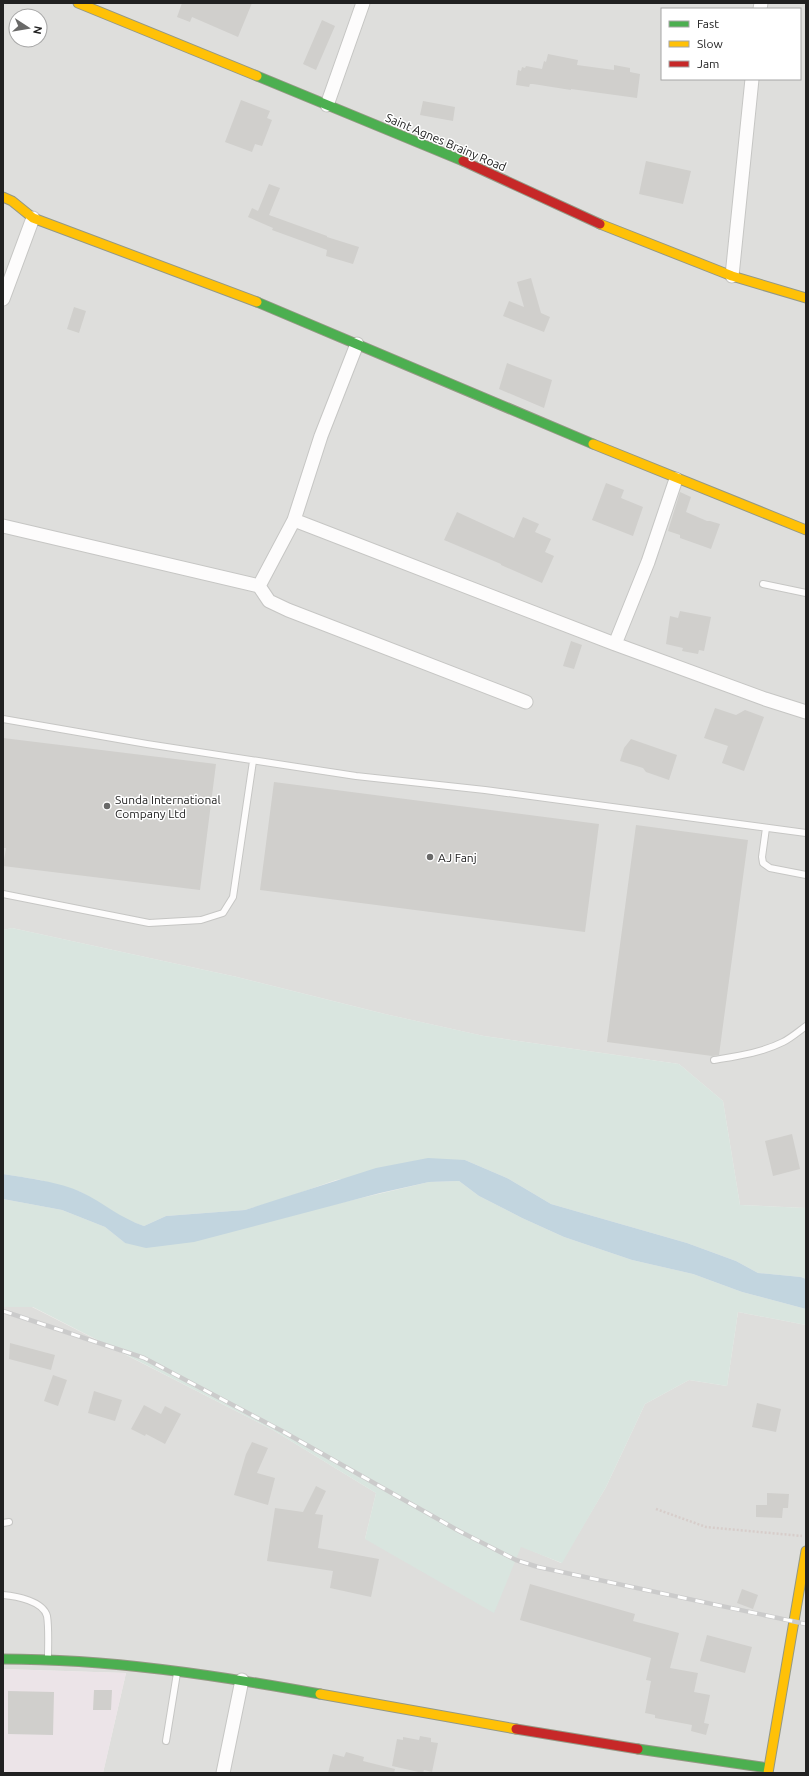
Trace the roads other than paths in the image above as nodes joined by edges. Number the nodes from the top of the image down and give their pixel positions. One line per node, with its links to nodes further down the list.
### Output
1 (78, 3): 4 (street, Saint Agnes Brainy Road)
2 (363, 3): 4 (street)
3 (752, 80): 7 (street)
4 (326, 105): 7 (street, Saint Agnes Brainy Road)
5 (3, 197): 6 (street)
6 (33, 218): 9 (street); 10 (street)
7 (732, 276): 8 (street, Saint Agnes Brainy Road)
8 (806, 298)
9 (3, 299)
10 (357, 344): 11 (street); 12 (street)
11 (676, 479): 14 (street); 18 (street)
12 (294, 520): 16 (street); 18 (street)
13 (3, 526): 16 (street)
14 (806, 530)
15 (763, 584): 17 (lane)
16 (259, 586): 19 (street)
17 (806, 593)
18 (615, 644): 20 (street)
19 (526, 702)
20 (806, 712)
21 (3, 719): 22 (lane)
22 (254, 761): 23 (lane); 26 (lane)
23 (766, 828): 24 (lane); 25 (lane)
24 (806, 833)
25 (806, 876)
26 (3, 894)
27 (806, 1026): 28 (lane)
28 (714, 1060)
29 (806, 1551): 36 (street)
30 (3, 1596): 32 (lane)
31 (3, 1659): 32 (street)
32 (48, 1659): 33 (street)
33 (177, 1672): 34 (street); 35 (lane)
34 (242, 1680): 36 (street); 37 (street)
35 (166, 1741)
36 (768, 1770)
37 (223, 1773)

